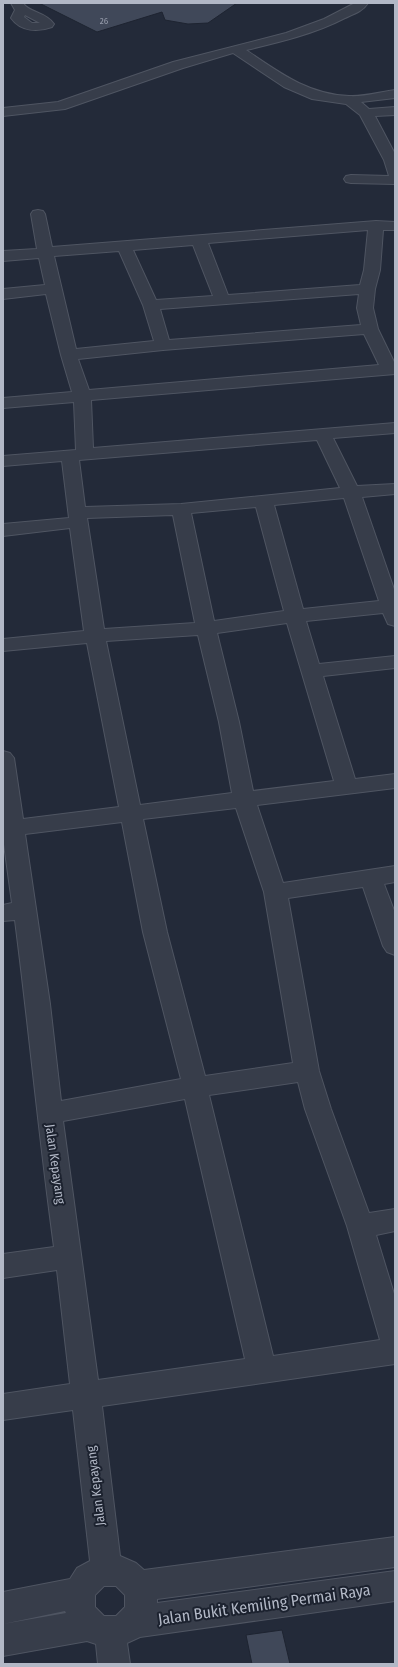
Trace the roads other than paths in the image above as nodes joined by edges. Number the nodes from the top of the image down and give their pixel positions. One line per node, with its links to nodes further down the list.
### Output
1 (362, 3): 2 (street)
2 (235, 49): 3 (street); 6 (street)
3 (204, 59): 5 (street); 9 (street)
4 (395, 94): 6 (street)
5 (123, 98)
6 (350, 100): 10 (street)
7 (95, 107): 11 (street)
8 (395, 111): 10 (street)
9 (3, 112)
10 (366, 113): 12 (street)
11 (3, 122)
12 (395, 174)
13 (351, 179): 14 (street)
14 (395, 180)
15 (38, 214): 20 (street)
16 (376, 226): 17 (street); 18 (street); 23 (street)
17 (395, 226)
18 (199, 240): 19 (street); 25 (street)
19 (124, 246): 20 (street); 26 (street)
20 (46, 253): 21 (street); 22 (street)
21 (3, 256)
22 (53, 289): 24 (street); 29 (street)
23 (367, 289): 25 (street); 27 (street)
24 (3, 294)
25 (222, 300): 26 (street)
26 (151, 305): 28 (street)
27 (370, 329): 28 (street); 30 (street)
28 (163, 345): 29 (street)
29 (70, 355): 31 (street)
30 (392, 369): 31 (street)
31 (82, 396): 32 (street); 35 (street)
32 (3, 403)
33 (395, 428): 34 (street)
34 (323, 435): 35 (street); 38 (street)
35 (78, 455): 36 (street); 41 (street)
36 (3, 461)
37 (395, 489): 38 (street)
38 (351, 492): 39 (street); 43 (street)
39 (264, 502): 40 (street); 44 (street)
40 (181, 509): 41 (street); 45 (street)
41 (78, 518): 42 (street); 46 (street)
42 (3, 530)
43 (393, 613): 44 (street)
44 (295, 616): 45 (street); 49 (street)
45 (206, 628): 46 (street); 53 (street)
46 (95, 636): 47 (street); 54 (street)
47 (3, 645)
48 (395, 662): 49 (street)
49 (311, 671): 52 (street)
50 (3, 758): 55 (street, Jalan Kepayang)
51 (395, 781): 52 (street)
52 (347, 787): 53 (street)
53 (244, 799): 54 (street); 58 (street)
54 (130, 812): 55 (street); 62 (street)
55 (7, 828): 59 (street, Jalan Kepayang)
56 (395, 874): 57 (street)
57 (371, 878): 58 (street); 60 (street)
58 (275, 892): 61 (street)
59 (14, 911): 63 (street, Jalan Kepayang)
60 (395, 946)
61 (307, 1071): 62 (street); 65 (street)
62 (195, 1087): 63 (street); 70 (street)
63 (49, 1113): 66 (street, Jalan Kepayang)
64 (395, 1220): 65 (street)
65 (360, 1226): 68 (street)
66 (69, 1256): 67 (street); 71 (street, Jalan Kepayang)
67 (3, 1266)
68 (395, 1343)
69 (395, 1351): 70 (street)
70 (262, 1370): 71 (street)
71 (85, 1395): 72 (street); 74 (street, Jalan Kepayang)
72 (3, 1407)
73 (395, 1552): 75 (street)
74 (106, 1570): 75 (street); 77 (street)
75 (138, 1586): 79 (street)
76 (395, 1586): 79 (street, Jalan Bukit Kemiling Permai Raya)
77 (80, 1592): 78 (street); 79 (street)
78 (3, 1608)
79 (110, 1627): 80 (street, Jalan Bukit Kemiling Permai Raya); 81 (street)
80 (3, 1640)
81 (114, 1664)

